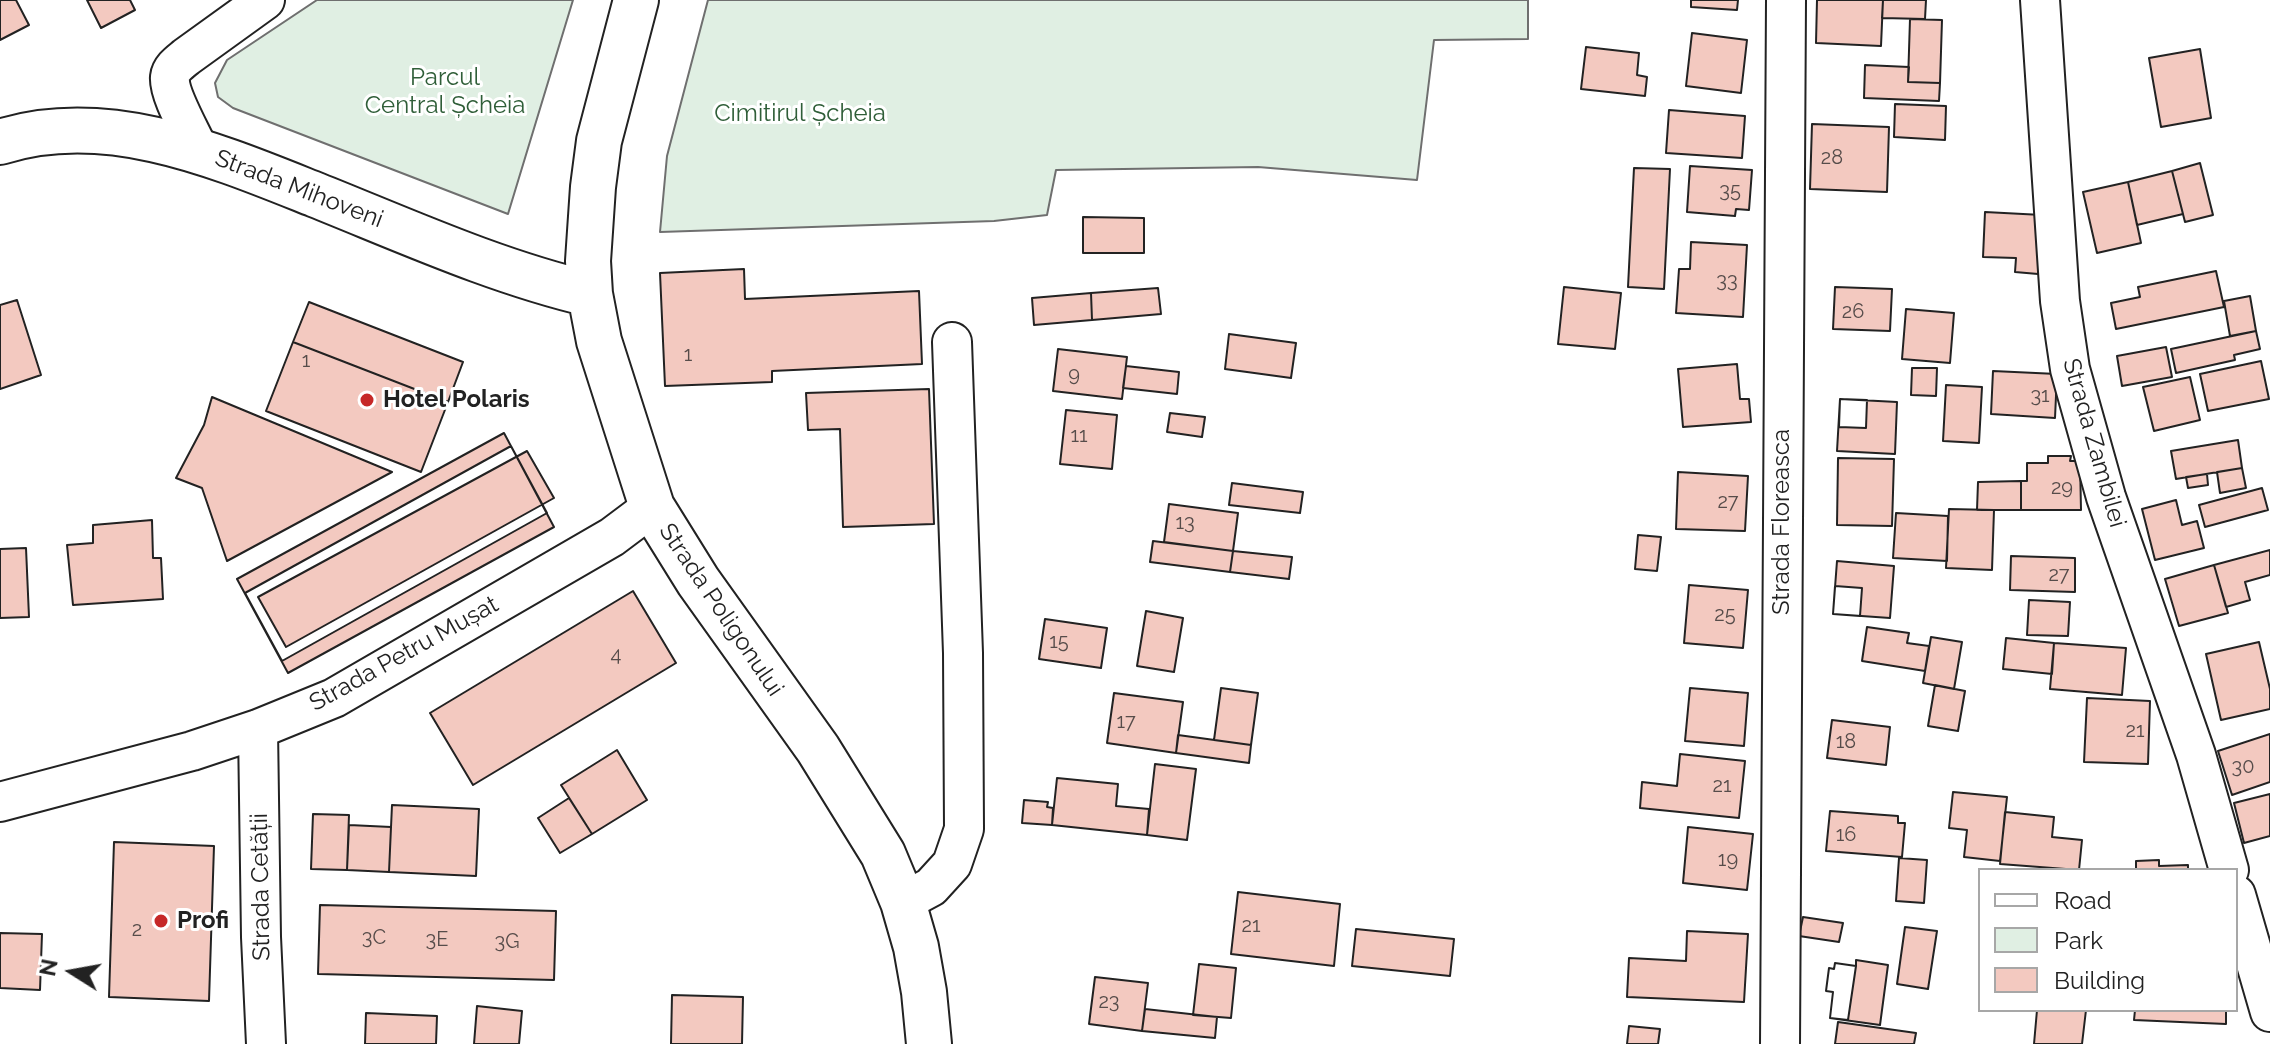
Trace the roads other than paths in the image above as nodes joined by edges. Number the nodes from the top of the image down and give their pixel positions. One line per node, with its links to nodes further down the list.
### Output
1 (265, 0): 6 (street)
2 (636, 0): 7 (main road, Strada Poligonului)
3 (1786, 0): 18 (street, Strada Floreasca)
4 (2040, 0): 12 (street, Strada Zambilei)
5 (0, 142): 6 (main road, Strada Mihoveni)
6 (199, 151): 7 (main road, Strada Mihoveni)
7 (590, 294): 9 (main road, Strada Poligonului)
8 (952, 342): 13 (street)
9 (652, 507): 10 (street, Strada Petru Mușat); 13 (main road, Strada Poligonului)
10 (258, 729): 11 (street, Strada Petru Mușat); 16 (street, Strada Cetății)
11 (0, 802)
12 (2228, 868)
13 (903, 902): 17 (main road, Strada Poligonului)
14 (2238, 902): 15 (street)
15 (2270, 1012)
16 (266, 1044)
17 (929, 1044)
18 (1780, 1044)

